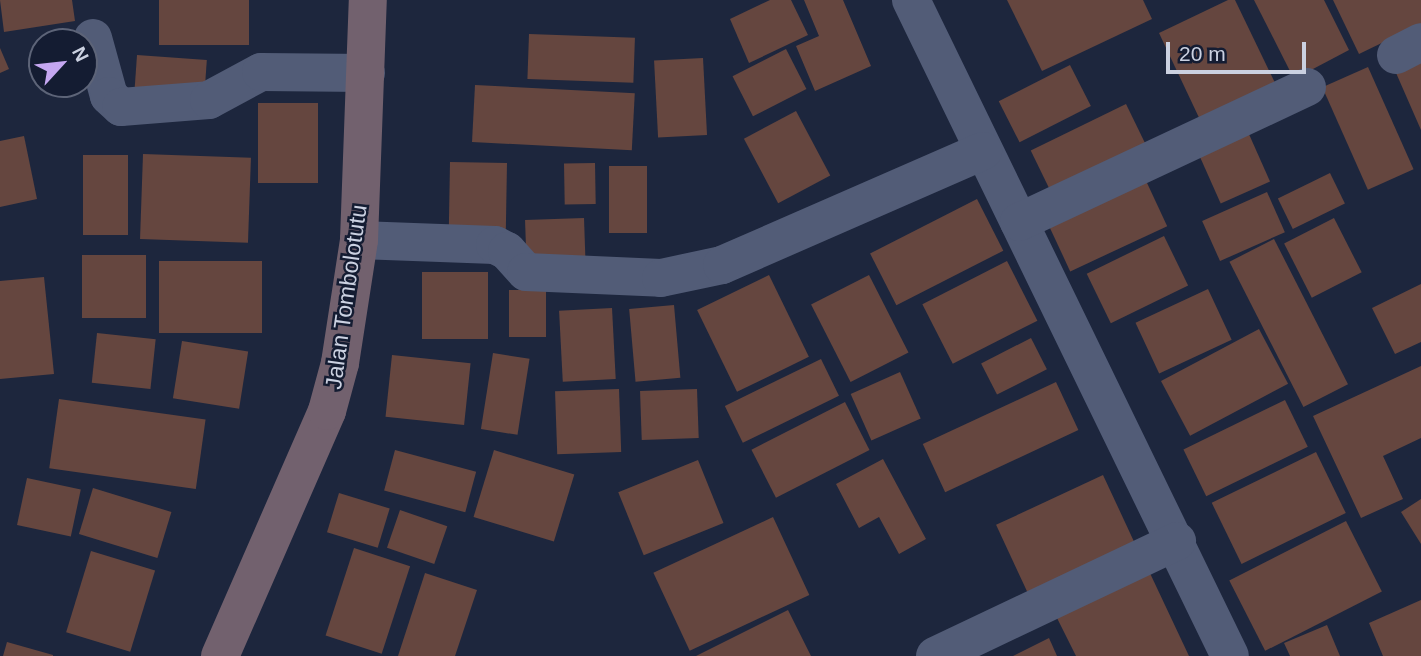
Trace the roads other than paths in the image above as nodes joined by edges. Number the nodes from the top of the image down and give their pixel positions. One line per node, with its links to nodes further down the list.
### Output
1 (368, 0): 4 (street, Jalan Tombolotutu)
2 (911, 0): 6 (street)
3 (98, 56): 4 (street)
4 (366, 73): 8 (street, Jalan Tombolotutu)
5 (1307, 87): 7 (street)
6 (983, 151): 7 (street); 8 (street)
7 (1019, 222): 9 (street)
8 (359, 240): 10 (street, Jalan Tombolotutu)
9 (1177, 541): 11 (street); 12 (street)
10 (220, 656)
11 (935, 656)
12 (1230, 656)

